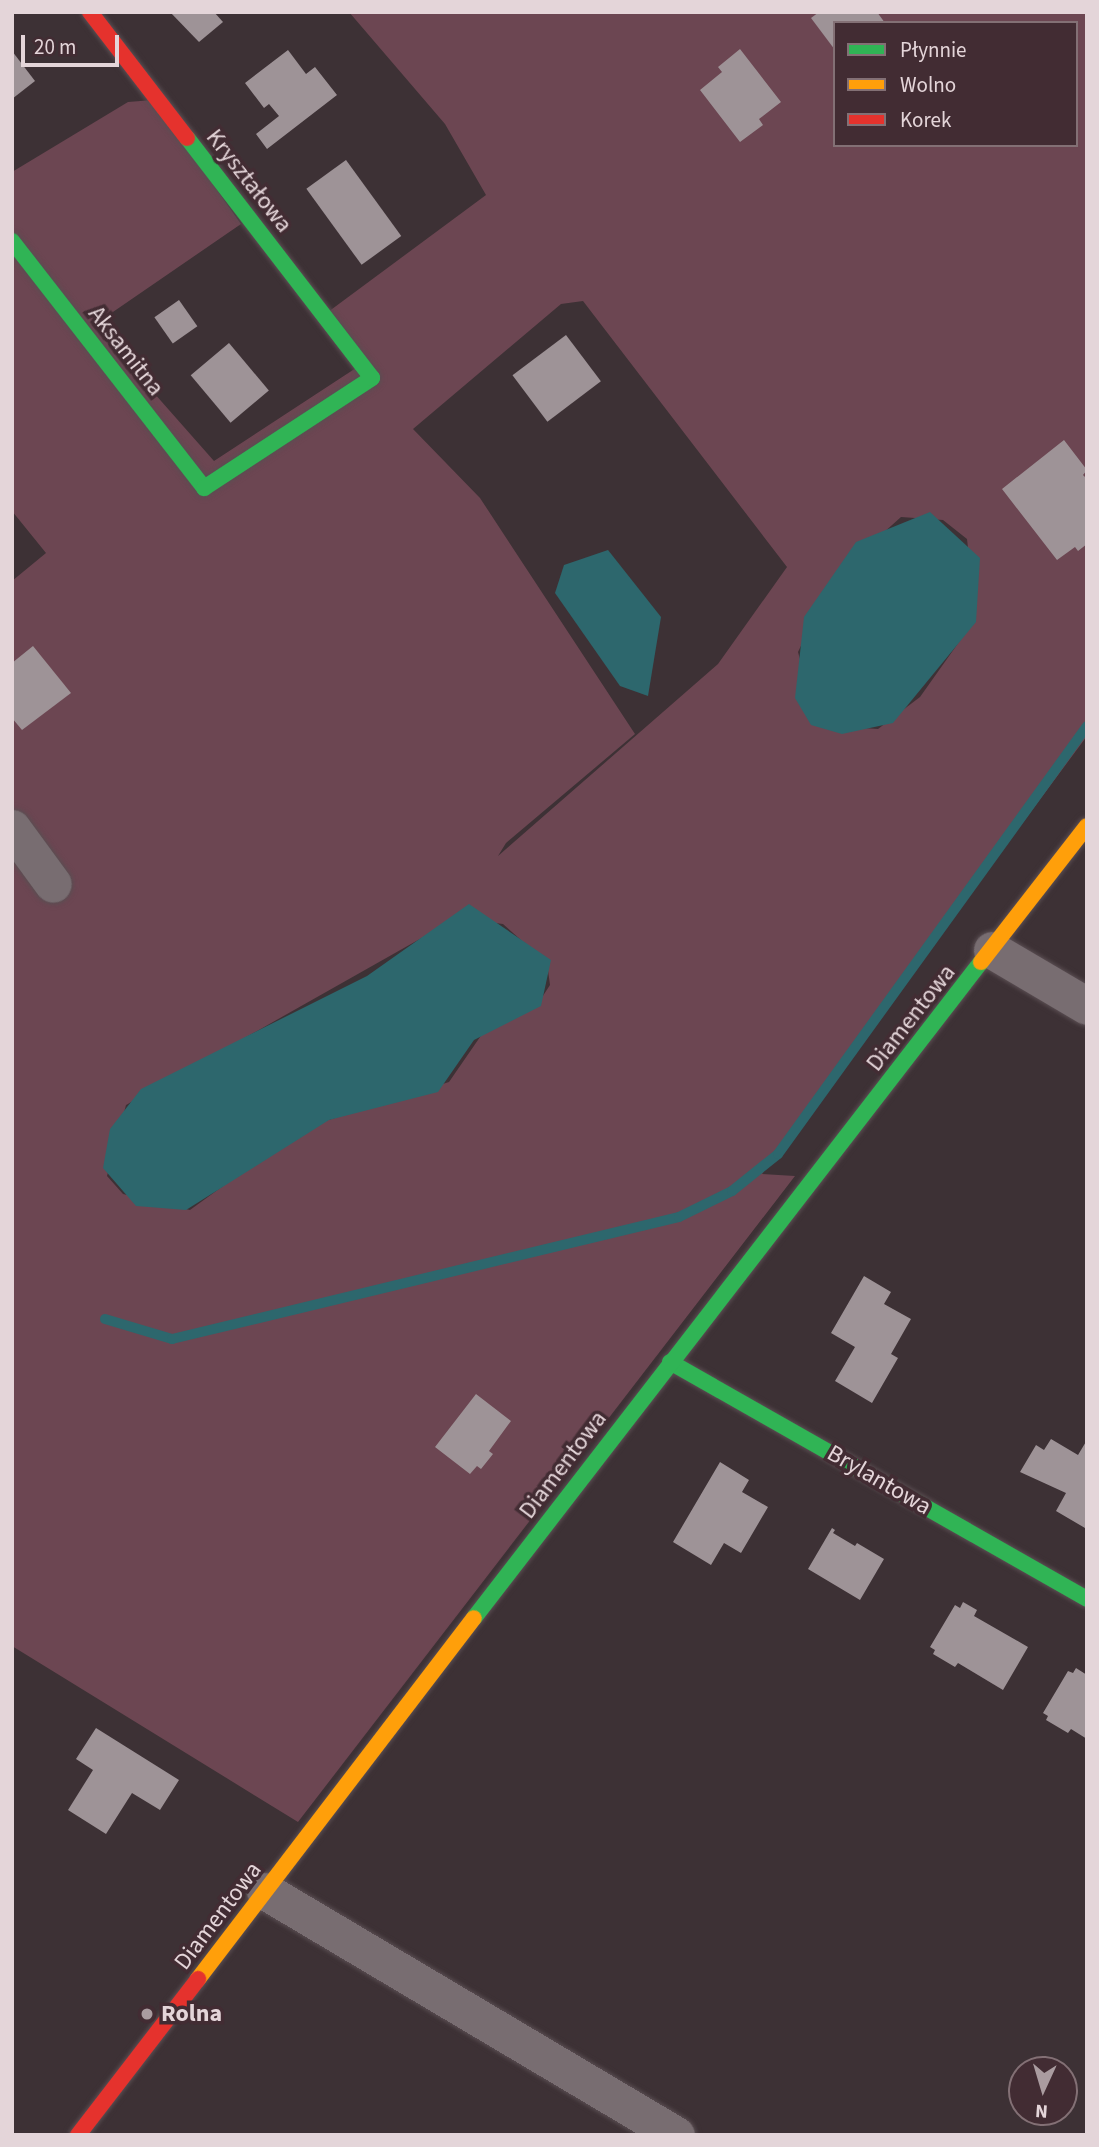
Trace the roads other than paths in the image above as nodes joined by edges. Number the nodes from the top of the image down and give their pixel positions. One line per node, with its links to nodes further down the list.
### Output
1 (90, 12): 3 (street, Kryształowa)
2 (12, 241): 3 (street, Aksamitna)
3 (204, 488)
4 (1087, 827): 7 (street, Diamentowa)
5 (12, 828): 6 (street)
6 (53, 884)
7 (992, 950): 8 (street); 9 (street, Diamentowa)
8 (1087, 1006)
9 (670, 1362): 10 (street, Brylantowa); 11 (street, Diamentowa)
10 (1087, 1599)
11 (265, 1891): 12 (street, Diamentowa); 13 (street)
12 (78, 2135)
13 (676, 2135)

